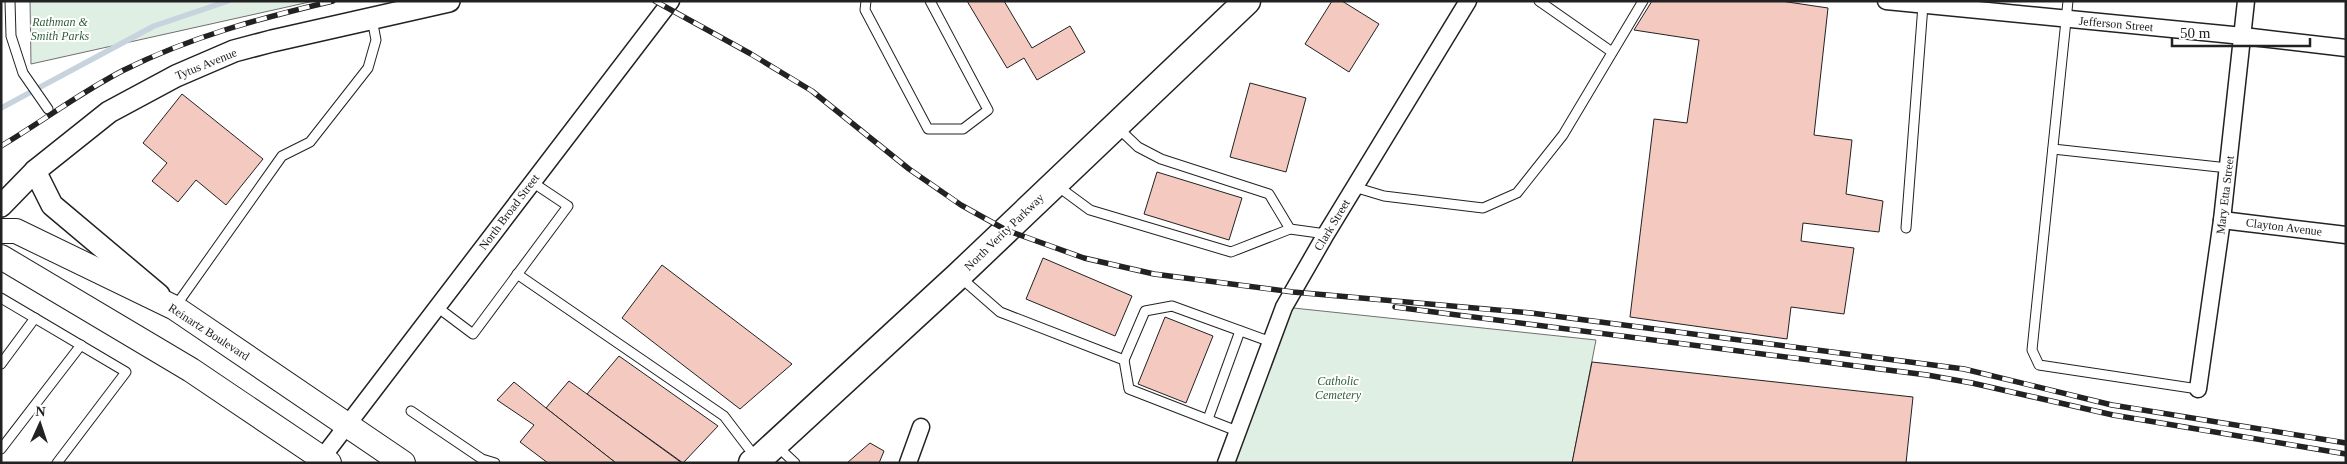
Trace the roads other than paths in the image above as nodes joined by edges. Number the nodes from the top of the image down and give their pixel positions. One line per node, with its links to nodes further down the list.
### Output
1 (10, 1): 19 (lane)
2 (450, 1): 14 (street, Tytus Avenue)
3 (671, 1): 24 (street, North Broad Street)
4 (866, 1): 5 (lane)
5 (930, 1)
6 (1247, 1): 20 (main road, North Verity Parkway)
7 (1468, 1): 26 (street, Clark Street)
8 (1539, 1): 18 (lane)
9 (1643, 1): 18 (lane)
10 (1886, 1): 13 (street, Jefferson Street)
11 (2068, 1): 15 (lane)
12 (2246, 1): 16 (street, Mary Etta Street)
13 (1922, 3): 15 (street, Jefferson Street); 29 (lane)
14 (372, 19): 23 (street, Tytus Avenue); 39 (lane)
15 (2066, 19): 16 (street, Jefferson Street); 21 (lane)
16 (2243, 36): 17 (street, Jefferson Street); 22 (street, Mary Etta Street)
17 (2346, 48)
18 (1612, 52): 26 (lane)
19 (48, 109)
20 (1115, 125): 25 (main road, North Verity Parkway); 30 (lane)
21 (2053, 148): 22 (lane); 46 (lane)
22 (2228, 168): 28 (street, Mary Etta Street)
23 (35, 171): 27 (street, Tytus Avenue); 39 (street)
24 (532, 182): 35 (lane); 38 (street, North Broad Street)
25 (1054, 184): 30 (lane); 36 (main road, North Verity Parkway)
26 (1354, 187): 32 (street, Clark Street)
27 (1, 206)
28 (2222, 220): 33 (street, Clayton Avenue); 46 (street, Mary Etta Street)
29 (1906, 228)
30 (1290, 229): 32 (lane)
31 (1, 230): 39 (main road, Reinartz Boulevard)
32 (1326, 234): 42 (street, Clark Street)
33 (2346, 235)
34 (1, 257): 54 (main road)
35 (517, 274): 38 (lane); 53 (lane)
36 (958, 276): 44 (lane); 53 (main road, North Verity Parkway)
37 (1, 298): 40 (lane)
38 (437, 307): 49 (street, North Broad Street)
39 (175, 308): 49 (main road, Reinartz Boulevard)
40 (35, 318): 43 (lane); 45 (lane)
41 (1240, 331): 42 (lane); 44 (lane); 48 (lane)
42 (1271, 342): 51 (street, Clark Street)
43 (81, 345): 52 (lane); 55 (lane)
44 (1124, 360): 48 (lane)
45 (1, 364)
46 (2198, 389)
47 (411, 411): 57 (lane)
48 (1208, 418): 51 (lane)
49 (348, 424): 54 (street, North Broad Street); 56 (main road, Reinartz Boulevard)
50 (921, 427): 59 (street)
51 (1238, 431): 60 (street, Clark Street)
52 (1, 449)
53 (761, 458): 58 (lane)
54 (323, 461)
55 (57, 463)
56 (402, 463)
57 (495, 463)
58 (795, 463)
59 (908, 463)
60 (1226, 463)

